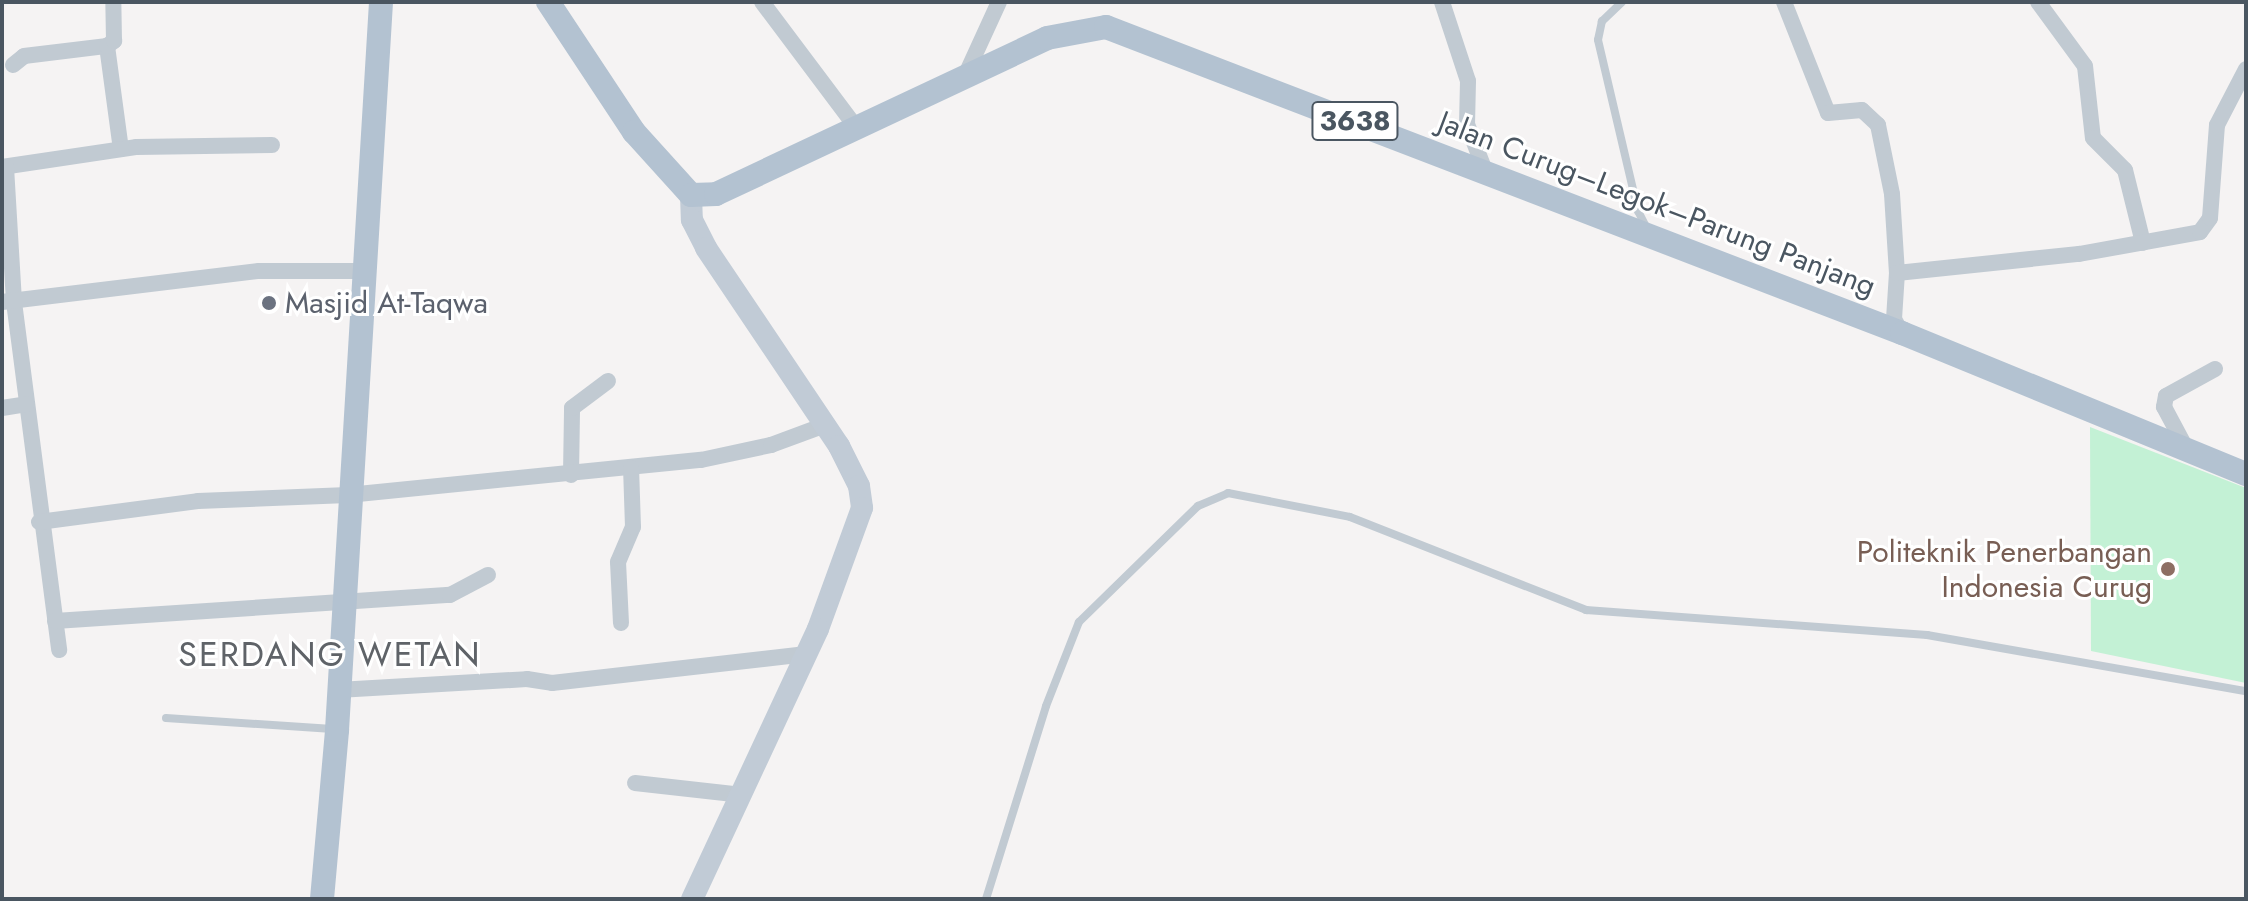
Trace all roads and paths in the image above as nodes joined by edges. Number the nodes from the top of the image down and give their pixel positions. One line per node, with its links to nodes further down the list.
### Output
1 (113, 2): 10 (street)
2 (381, 2): 22 (main road)
3 (548, 2): 19 (main road)
4 (762, 2): 14 (street)
5 (999, 2): 13 (street)
6 (1442, 2): 18 (street)
7 (1622, 2): 20 (lane)
8 (1784, 2): 23 (street)
9 (2038, 2): 21 (street)
10 (107, 46): 11 (street); 16 (street)
11 (13, 65)
12 (2246, 69): 21 (street)
13 (966, 74): 14 (main road, Jalan Curug–Legok–Parung Panjang / 3638); 18 (main road, Jalan Curug–Legok–Parung Panjang / 3638)
14 (856, 127): 19 (main road, Jalan Curug–Legok–Parung Panjang / 3638)
15 (272, 145): 16 (street)
16 (121, 149): 17 (street)
17 (4, 167): 24 (street)
18 (1485, 171): 20 (main road, Jalan Curug–Legok–Parung Panjang / 3638)
19 (691, 195): 30 (street)
20 (1653, 240): 25 (main road, Jalan Curug–Legok–Parung Panjang / 3638)
21 (2143, 243): 23 (street)
22 (364, 271): 24 (street); 35 (main road)
23 (1897, 273): 25 (street)
24 (8, 302): 28 (street)
25 (1902, 333): 31 (main road, Jalan Curug–Legok–Parung Panjang / 3638)
26 (2215, 369): 31 (street)
27 (608, 381): 34 (street)
28 (27, 404): 29 (street); 36 (street)
29 (2, 408)
30 (825, 425): 32 (street); 42 (street)
31 (2188, 451): 33 (main road, Jalan Curug–Legok–Parung Panjang / 3638)
32 (631, 468): 34 (street); 40 (street)
33 (2246, 474)
34 (571, 475): 35 (street)
35 (348, 495): 36 (street); 38 (main road)
36 (39, 522): 39 (street)
37 (488, 575): 38 (street)
38 (342, 604): 39 (street); 43 (main road)
39 (55, 621): 41 (street)
40 (621, 623)
41 (59, 650)
42 (806, 654): 43 (street); 48 (street)
43 (338, 690): 46 (main road)
44 (2246, 691): 51 (lane)
45 (166, 718): 46 (lane)
46 (337, 730): 49 (main road)
47 (635, 783): 48 (street)
48 (742, 795): 50 (street)
49 (322, 899)
50 (692, 899)
51 (986, 899)

